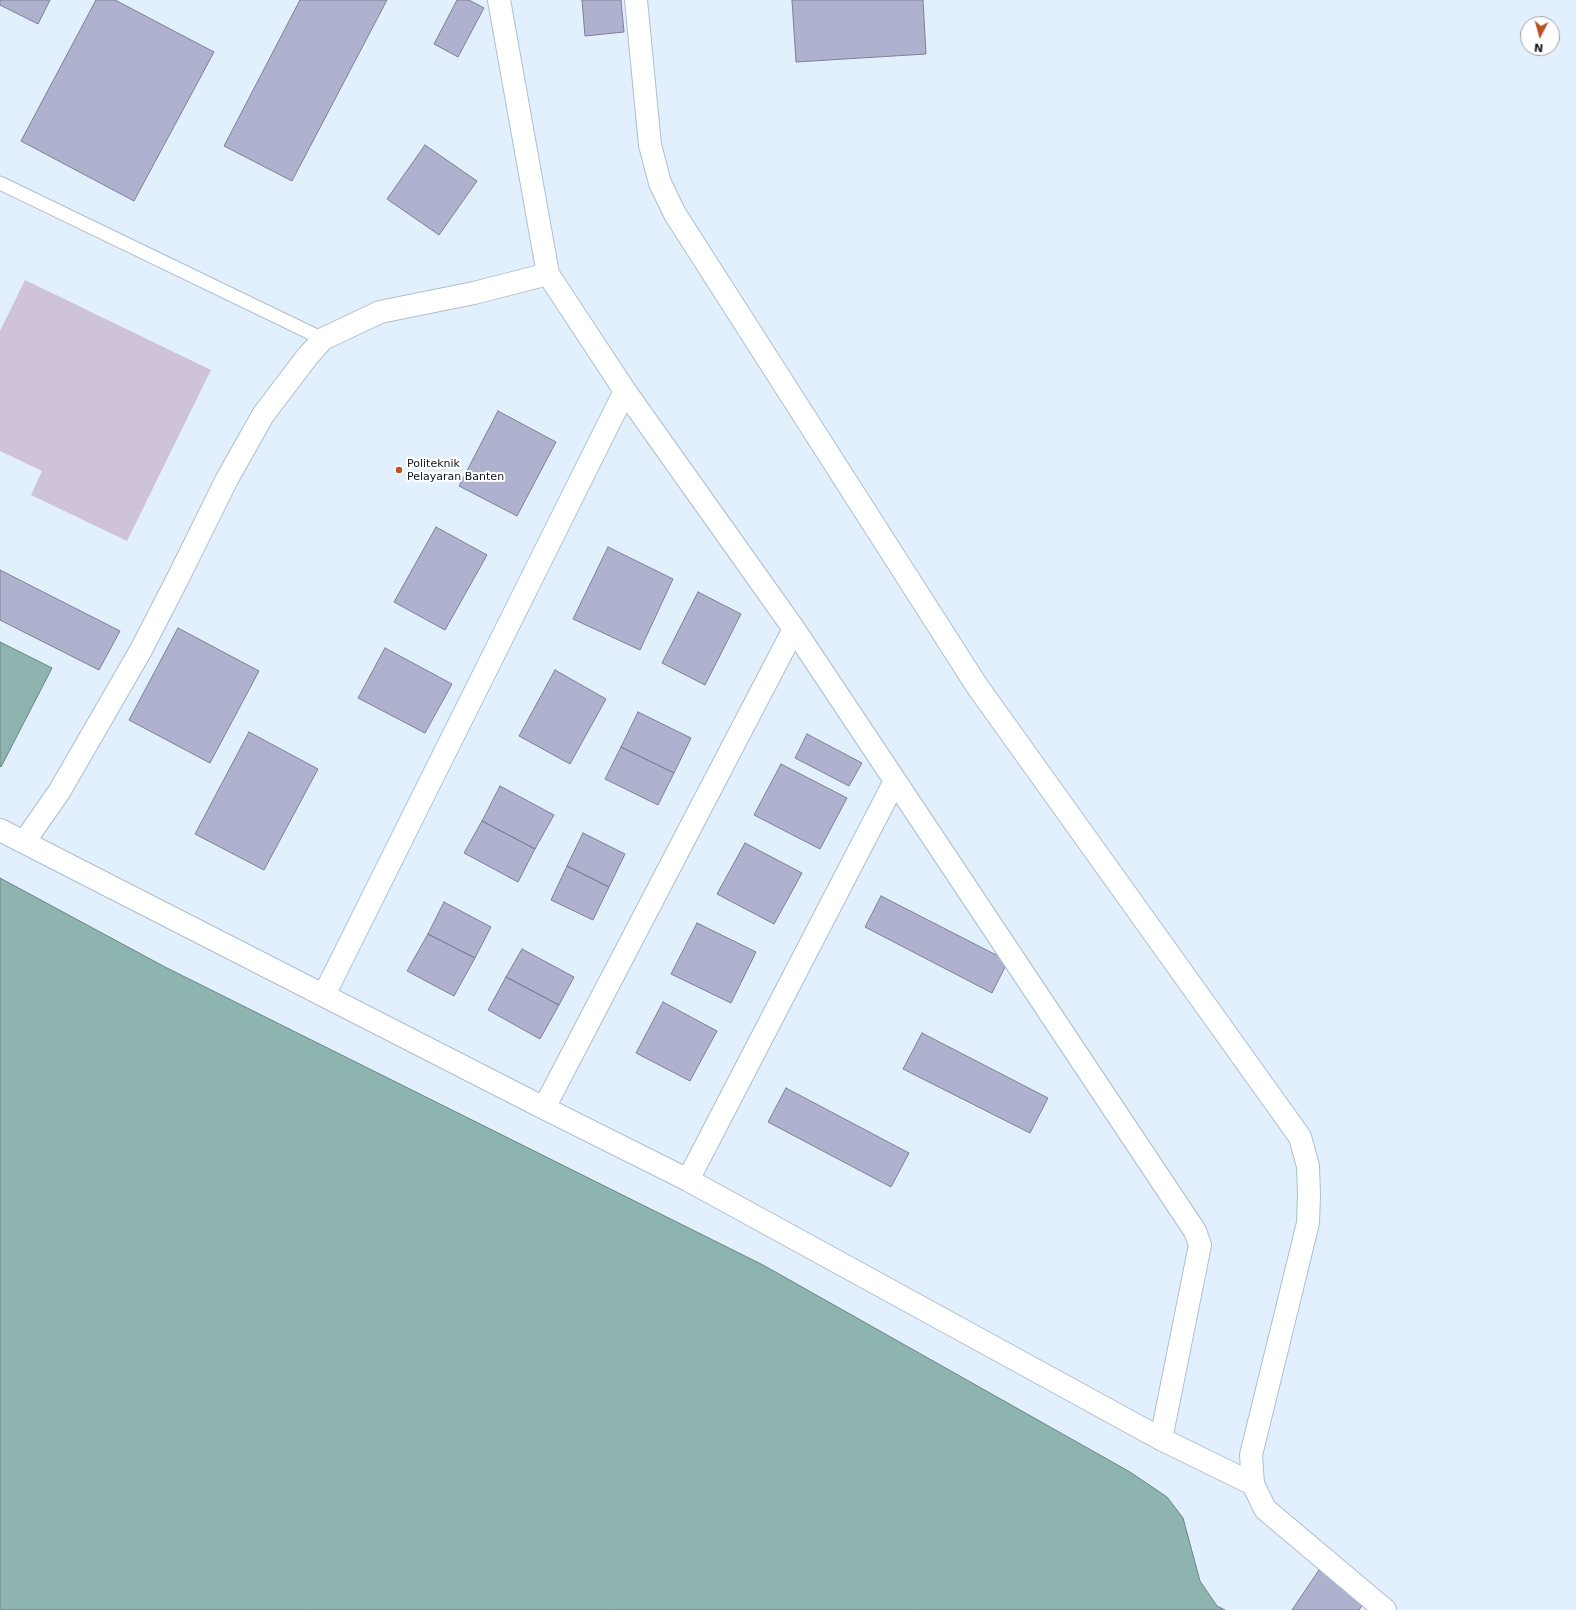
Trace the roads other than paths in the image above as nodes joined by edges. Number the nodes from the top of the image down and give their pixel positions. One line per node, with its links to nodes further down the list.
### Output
1 (499, 0): 4 (street)
2 (636, 0): 15 (street)
3 (0, 184): 5 (lane)
4 (548, 274): 5 (street); 6 (street)
5 (323, 339): 10 (street)
6 (625, 391): 7 (street); 11 (street)
7 (794, 629): 8 (street); 12 (street)
8 (895, 781): 13 (street); 14 (street)
9 (0, 830): 10 (street)
10 (24, 842): 11 (street)
11 (324, 995): 12 (street)
12 (544, 1108): 13 (street)
13 (688, 1180): 14 (street)
14 (1161, 1439): 15 (street)
15 (1253, 1484): 16 (street)
16 (1385, 1610)

